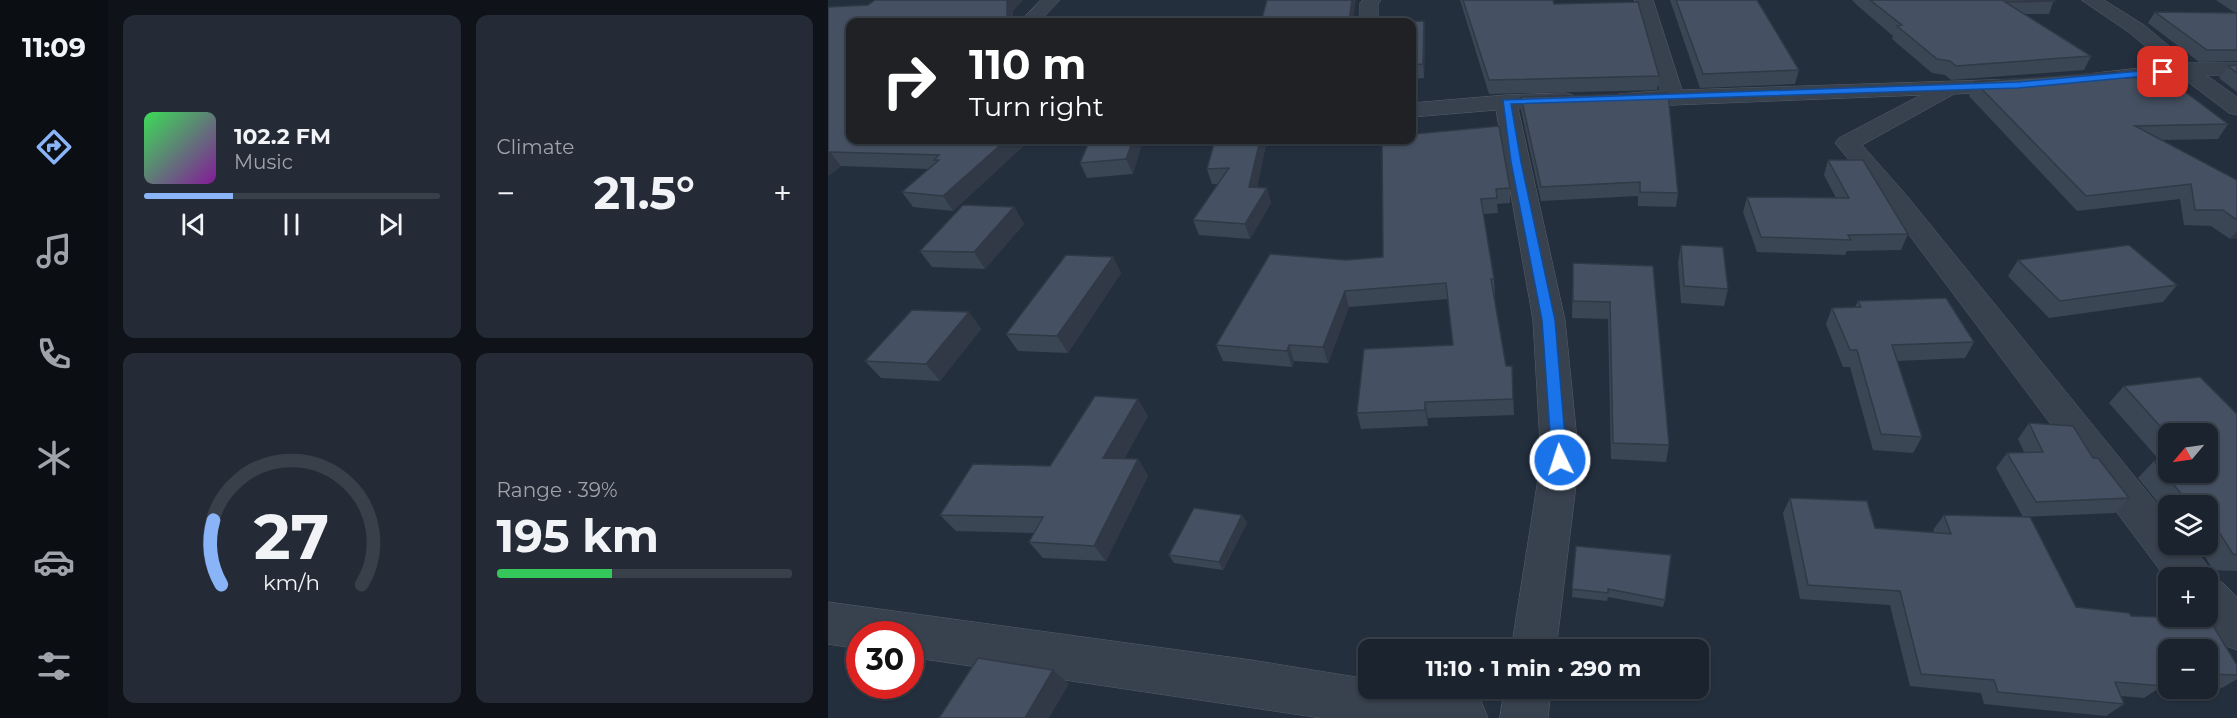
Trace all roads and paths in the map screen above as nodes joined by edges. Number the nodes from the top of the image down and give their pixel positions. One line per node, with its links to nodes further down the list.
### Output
1 (1051, 0): 5 (street)
2 (1372, 0): 6 (street)
3 (1644, 0): 10 (street)
4 (2091, 0): 7 (street)
5 (1033, 18)
6 (1370, 18)
7 (2184, 69): 8 (street); 9 (street); 12 (street)
8 (2237, 69)
9 (1951, 87): 10 (street); 14 (street)
10 (1673, 98): 11 (street)
11 (1506, 102): 13 (street); 20 (street)
12 (2237, 108)
13 (1416, 110)
14 (2182, 567)
15 (2218, 608): 18 (street)
16 (828, 623): 17 (street)
17 (846, 626)
18 (2237, 629)
19 (924, 637): 22 (street)
20 (1535, 639)
21 (1527, 699): 23 (street)
22 (1464, 718)
23 (1524, 718)

